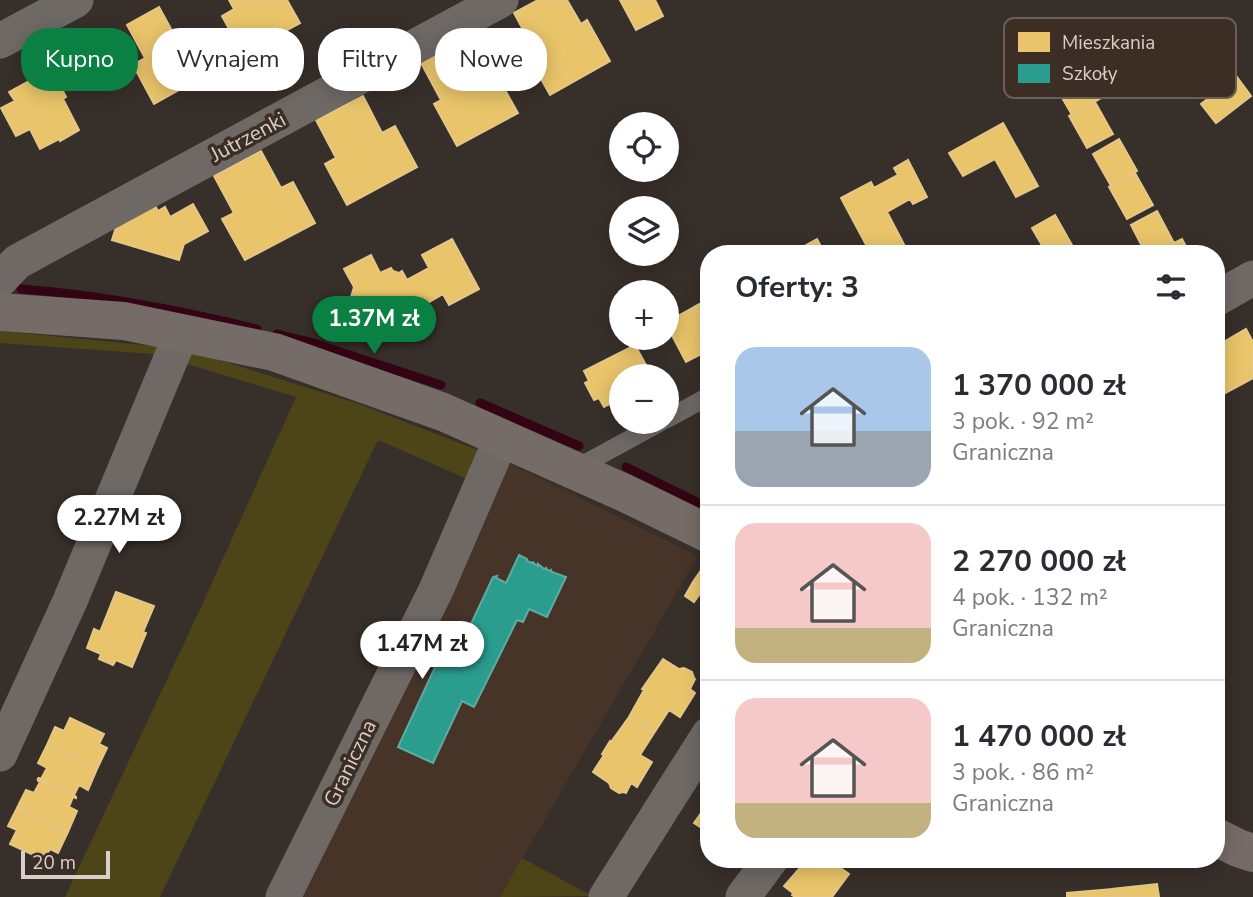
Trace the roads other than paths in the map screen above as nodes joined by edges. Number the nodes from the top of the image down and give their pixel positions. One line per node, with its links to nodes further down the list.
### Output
1 (76, 0): 3 (street)
2 (501, 0): 5 (street, Jutrzenki)
3 (0, 41)
4 (1253, 278): 6 (street)
5 (0, 280)
6 (1225, 294)
7 (0, 312): 8 (street)
8 (182, 332): 12 (street); 16 (street)
9 (700, 401): 10 (lane)
10 (679, 412)
11 (639, 434): 13 (lane)
12 (502, 438): 13 (street); 20 (street, Graniczna)
13 (574, 470): 14 (street)
14 (700, 530)
15 (700, 748): 21 (street)
16 (0, 754)
17 (1225, 842): 18 (street)
18 (1253, 853)
19 (764, 868): 22 (street)
20 (283, 897)
21 (606, 897)
22 (743, 897)

